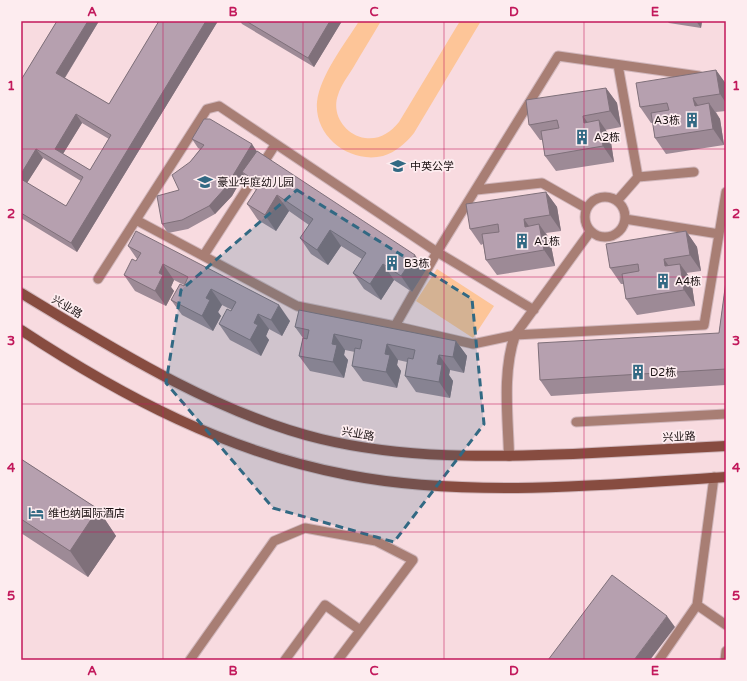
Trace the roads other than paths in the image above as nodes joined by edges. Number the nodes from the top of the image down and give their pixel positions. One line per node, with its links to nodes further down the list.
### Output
1 (618, 65): 2 (lane); 5 (lane); 6 (lane)
2 (711, 78)
3 (275, 144): 10 (lane); 14 (lane); 15 (lane)
4 (694, 172): 5 (lane)
5 (638, 177): 8 (lane)
6 (476, 190): 9 (lane); 14 (lane)
7 (726, 192): 13 (lane)
8 (617, 201): 9 (lane); 11 (lane)
9 (586, 208): 12 (lane)
10 (136, 220): 15 (lane); 16 (lane)
11 (625, 220): 12 (lane); 13 (lane)
12 (590, 232): 18 (lane)
13 (719, 234): 21 (lane)
14 (437, 252): 18 (lane); 19 (lane)
15 (204, 256): 19 (lane)
16 (98, 278)
17 (21, 293): 25 (main road, 兴业路)
18 (534, 310): 21 (lane)
19 (395, 326): 21 (lane)
20 (21, 330): 27 (main road)
21 (515, 335): 25 (street)
22 (726, 414): 23 (lane)
23 (576, 422)
24 (726, 446): 25 (main road, 兴业路)
25 (509, 456)
26 (726, 477): 27 (main road)
27 (714, 478): 28 (lane)
28 (697, 605): 29 (lane); 35 (lane)
29 (726, 625)
30 (360, 630): 32 (lane); 33 (lane); 34 (lane)
31 (726, 651): 36 (lane)
32 (190, 660)
33 (285, 660)
34 (338, 660)
35 (659, 660)
36 (725, 660)

